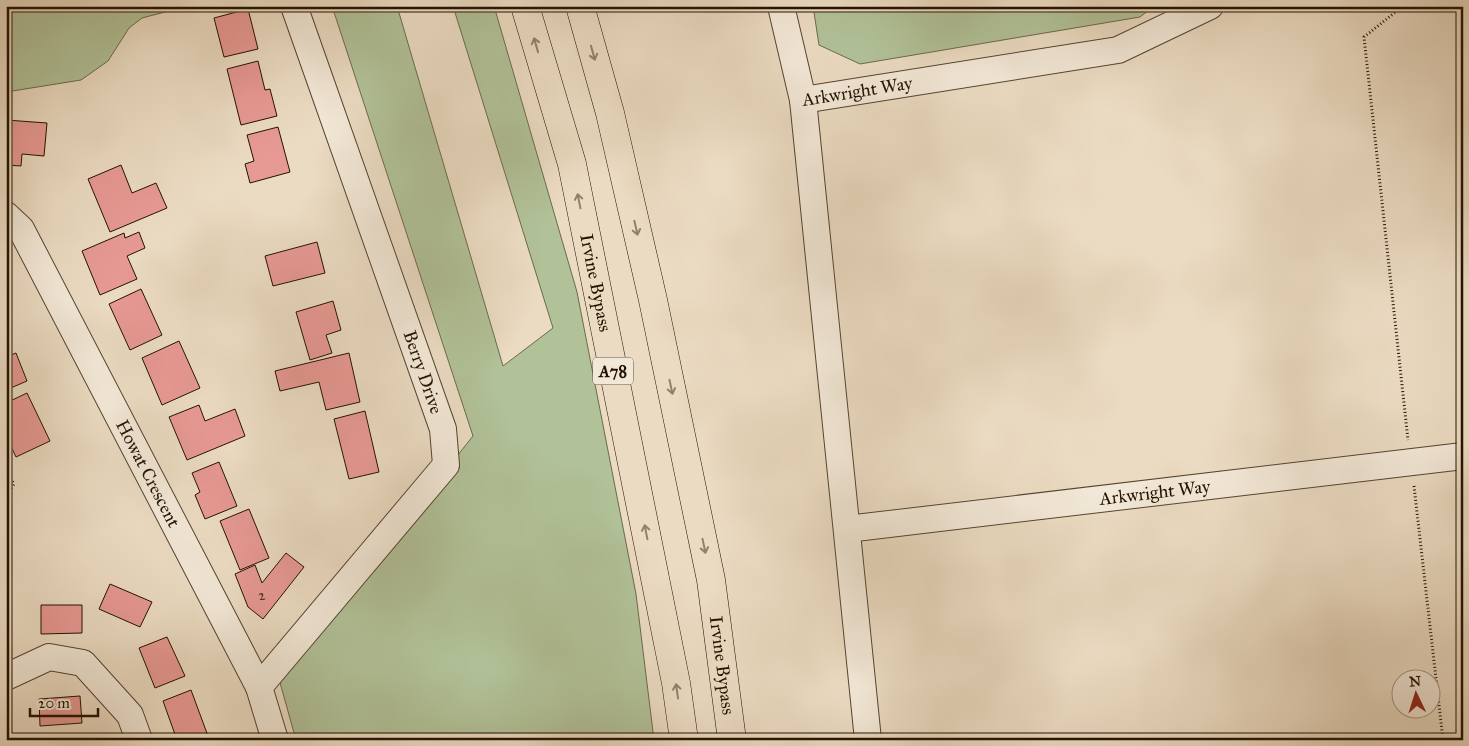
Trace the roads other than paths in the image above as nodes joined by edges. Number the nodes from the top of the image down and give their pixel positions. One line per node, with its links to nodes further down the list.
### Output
1 (294, 6): 11 (street, Berry Drive)
2 (525, 6): 14 (highway, Irvine Bypass / A78, one-way to 2)
3 (580, 6): 15 (highway, Irvine Bypass, one-way to 15)
4 (781, 6): 6 (street)
5 (1210, 6): 6 (street, Arkwright Way)
6 (803, 100): 9 (street, Arkwright Way)
7 (6, 215): 11 (street, Howat Crescent)
8 (1463, 456): 9 (street, Arkwright Way)
9 (847, 529): 16 (street, Arkwright Way)
10 (6, 677): 12 (street)
11 (259, 687): 13 (street, Howat Crescent)
12 (140, 740)
13 (275, 740)
14 (684, 740)
15 (732, 740)
16 (868, 740)

